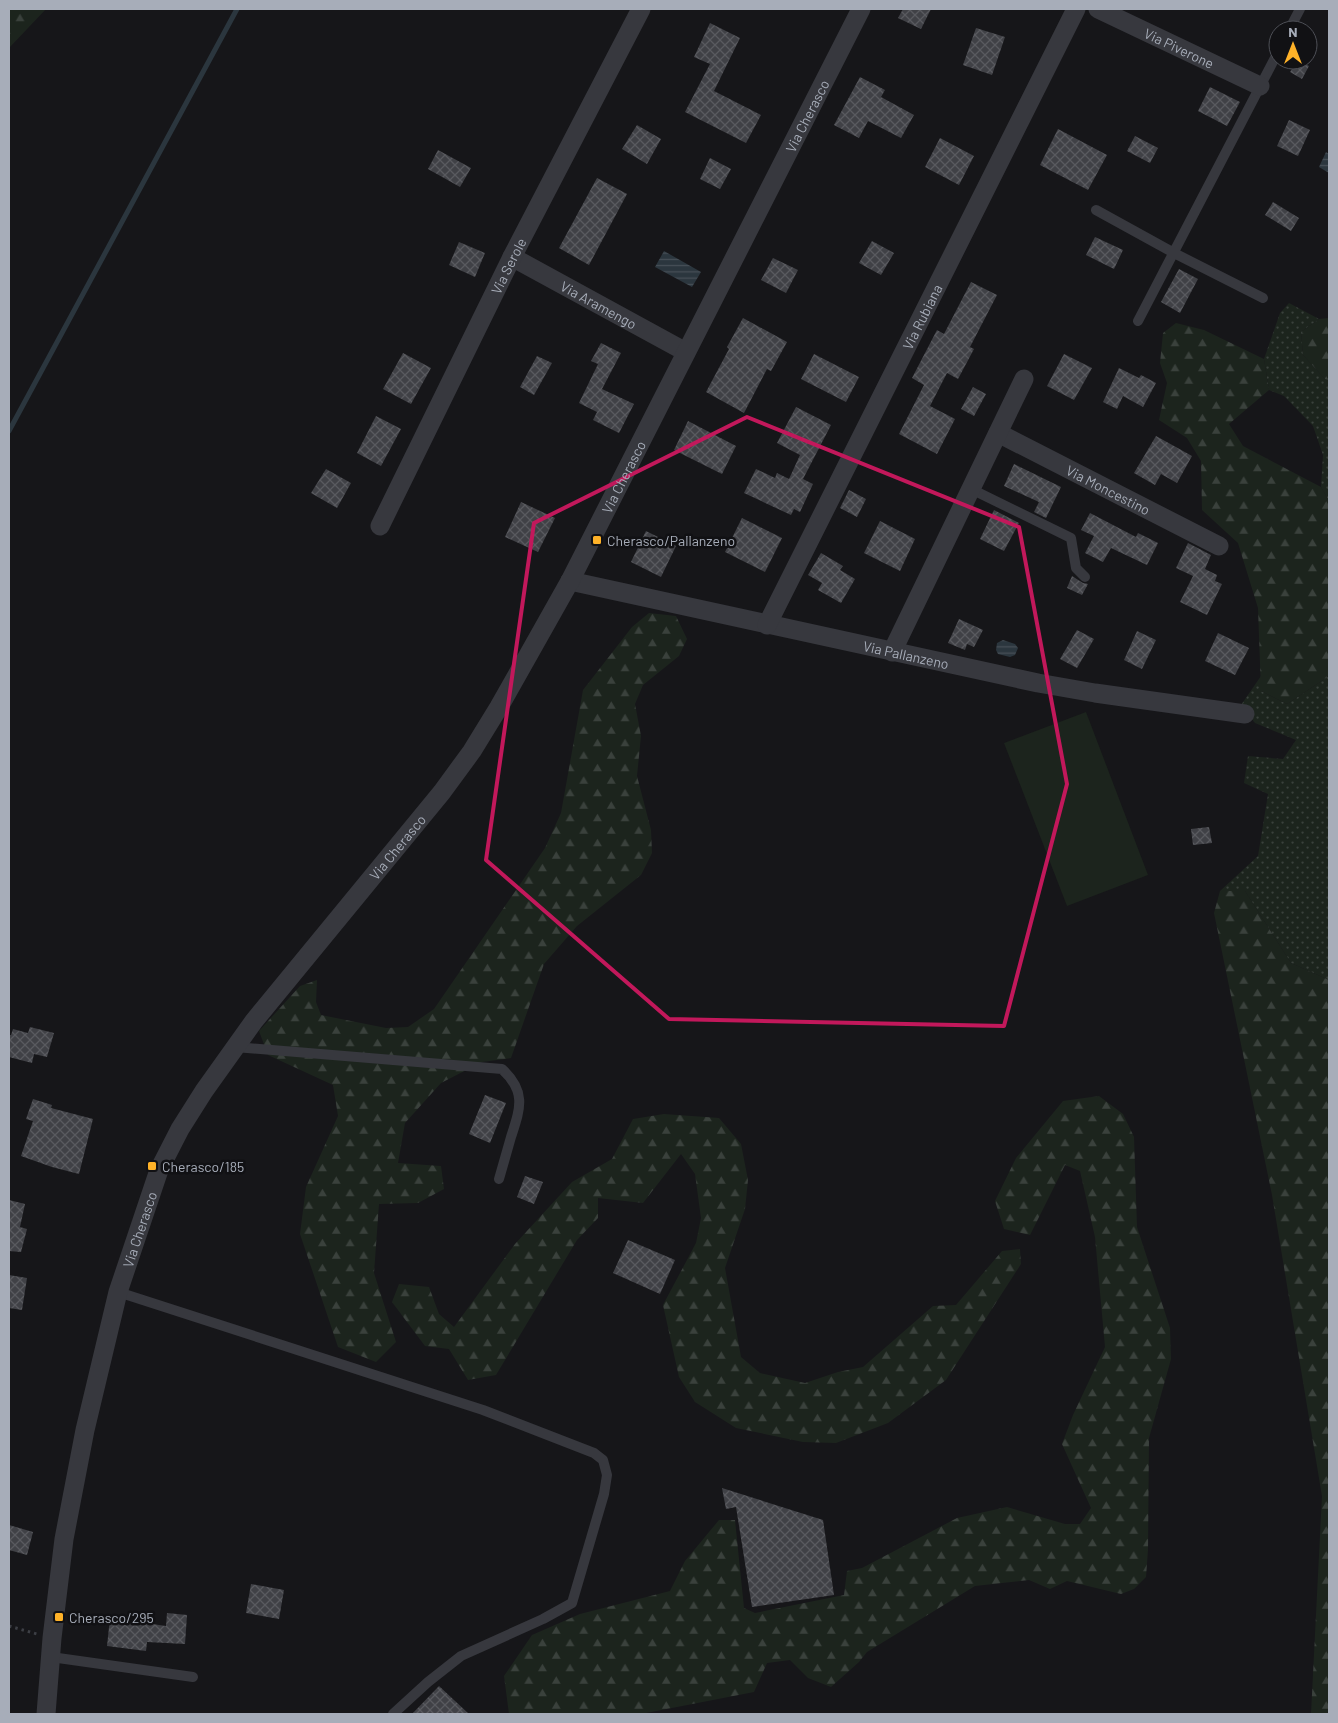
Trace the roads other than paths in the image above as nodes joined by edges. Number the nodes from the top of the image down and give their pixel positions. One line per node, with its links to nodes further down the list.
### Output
1 (641, 9): 9 (street, Via Serole)
2 (861, 9): 12 (street, Via Cherasco)
3 (1076, 9): 20 (street, Via Rubiana)
4 (1098, 9): 6 (street, Via Piverone)
5 (1268, 70): 6 (lane)
6 (1260, 86): 8 (lane)
7 (1096, 210): 8 (lane)
8 (1174, 253): 10 (lane); 11 (lane)
9 (512, 257): 12 (street, Via Aramengo); 16 (street, Via Serole)
10 (1263, 298)
11 (1138, 321)
12 (686, 352): 19 (street, Via Cherasco)
13 (1024, 379): 14 (street)
14 (998, 433): 15 (street); 17 (street, Via Moncestino)
15 (971, 489): 18 (lane); 21 (street)
16 (380, 526)
17 (1218, 546)
18 (1086, 577)
19 (570, 581): 20 (street, Via Pallanzeno); 23 (street, Via Cherasco)
20 (767, 625): 21 (street, Via Pallanzeno)
21 (892, 652): 22 (street, Via Pallanzeno)
22 (1245, 714)
23 (235, 1047): 24 (lane); 25 (street, Via Cherasco)
24 (499, 1179)
25 (118, 1292): 26 (street, Via Cherasco); 29 (lane)
26 (51, 1657): 27 (lane); 28 (street, Via Cherasco)
27 (193, 1677)
28 (46, 1714)
29 (393, 1714)

